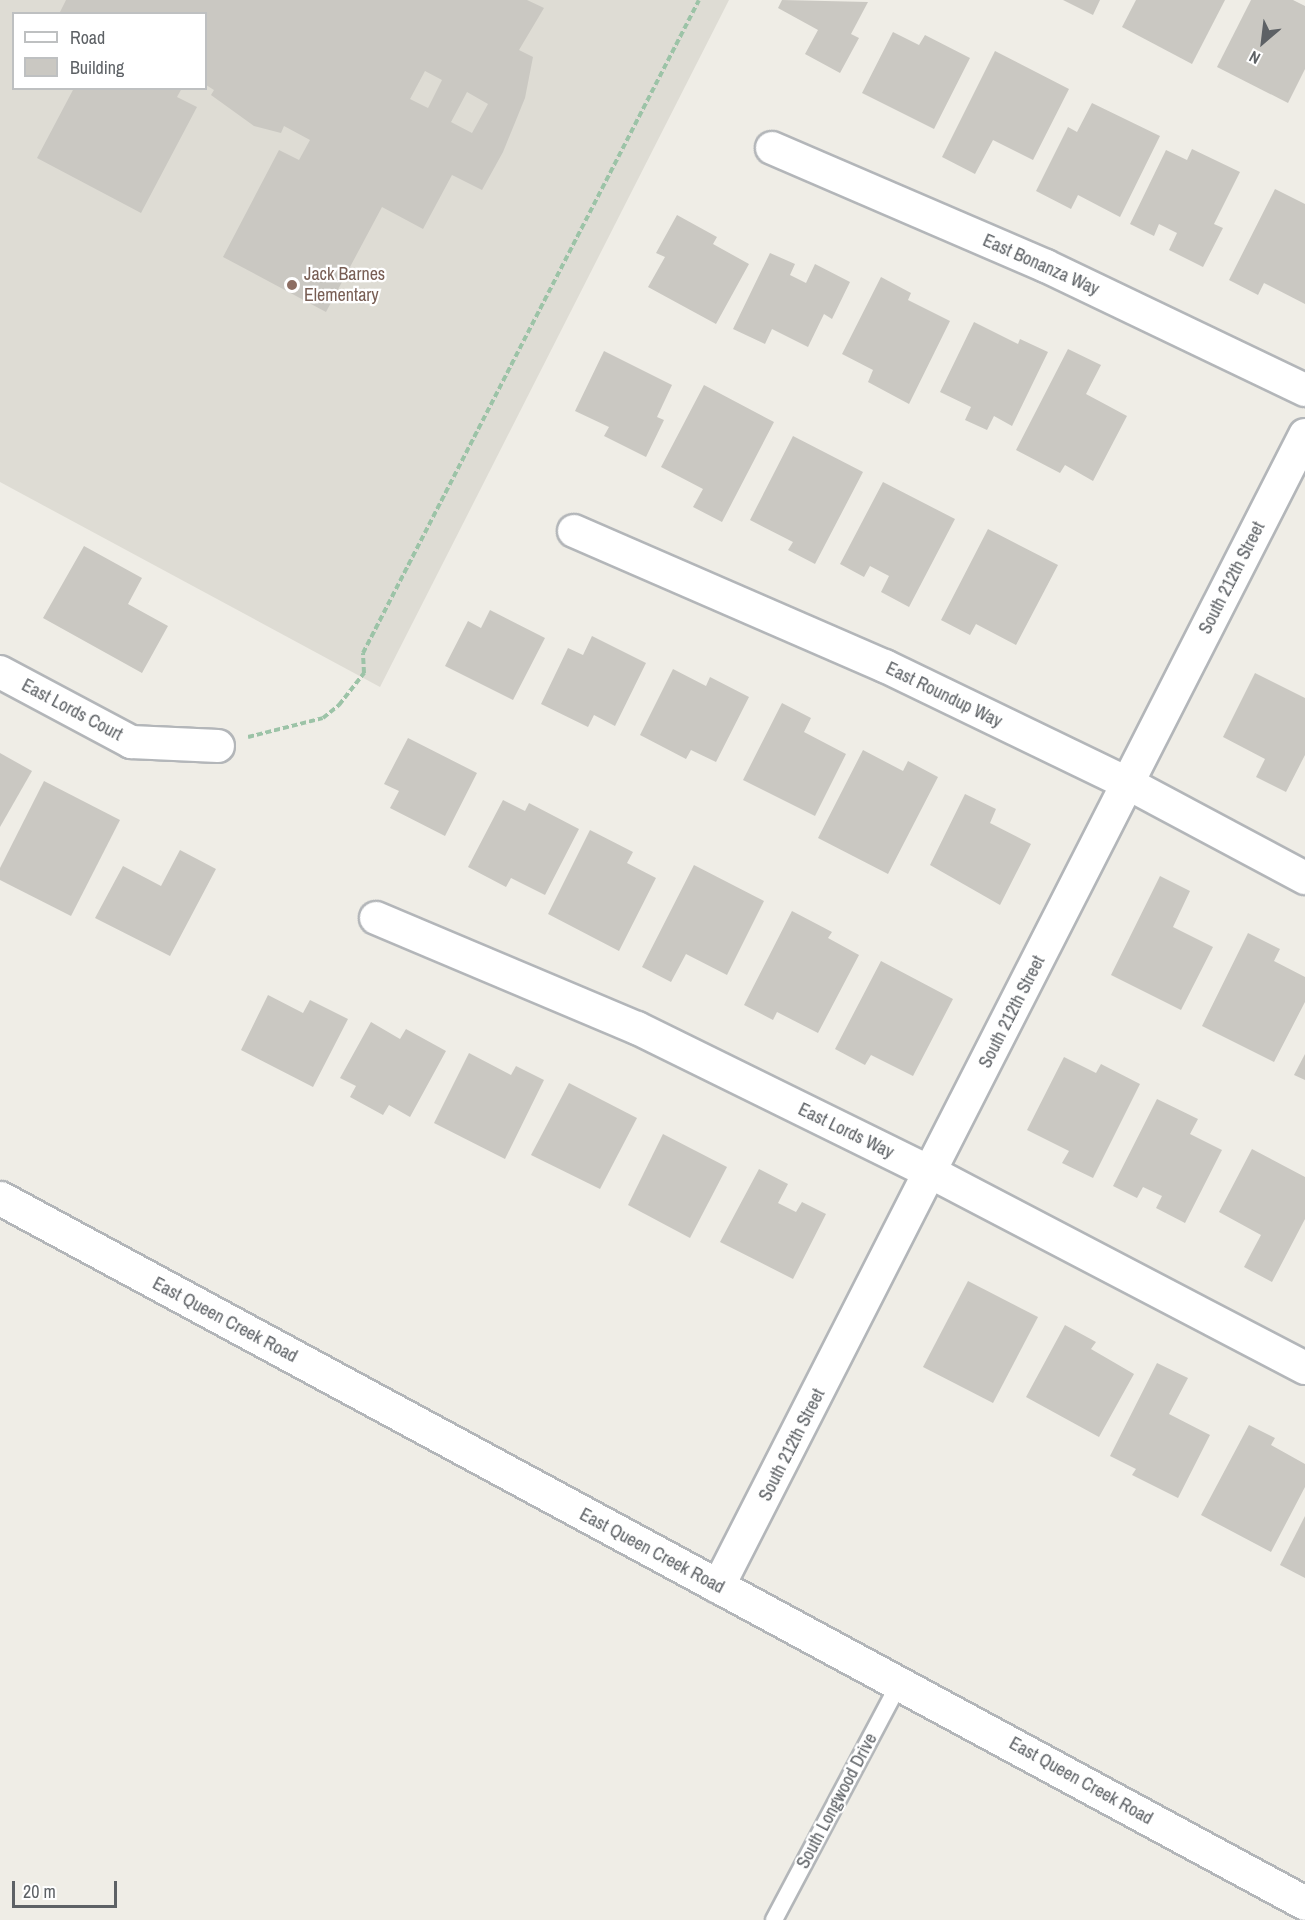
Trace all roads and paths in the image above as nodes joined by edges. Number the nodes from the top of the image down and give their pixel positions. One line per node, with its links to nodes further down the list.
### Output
1 (699, 0): 7 (path)
2 (772, 148): 3 (street, East Bonanza Way)
3 (1305, 390)
4 (1305, 435): 8 (street, South 212th Street)
5 (574, 531): 8 (street, East Roundup Way)
6 (0, 672): 7 (street, East Lords Court)
7 (218, 746)
8 (1127, 783): 9 (street, East Roundup Way); 11 (street, South 212th Street)
9 (1305, 878)
10 (376, 918): 11 (street, East Lords Way)
11 (932, 1173): 13 (street, East Lords Way); 14 (street, South 212th Street)
12 (0, 1198): 14 (main road, East Queen Creek Road)
13 (1305, 1368)
14 (718, 1587): 15 (main road, East Queen Creek Road)
15 (900, 1682): 16 (main road, East Queen Creek Road); 17 (lane, South Longwood Drive)
16 (1305, 1903)
17 (774, 1920)

